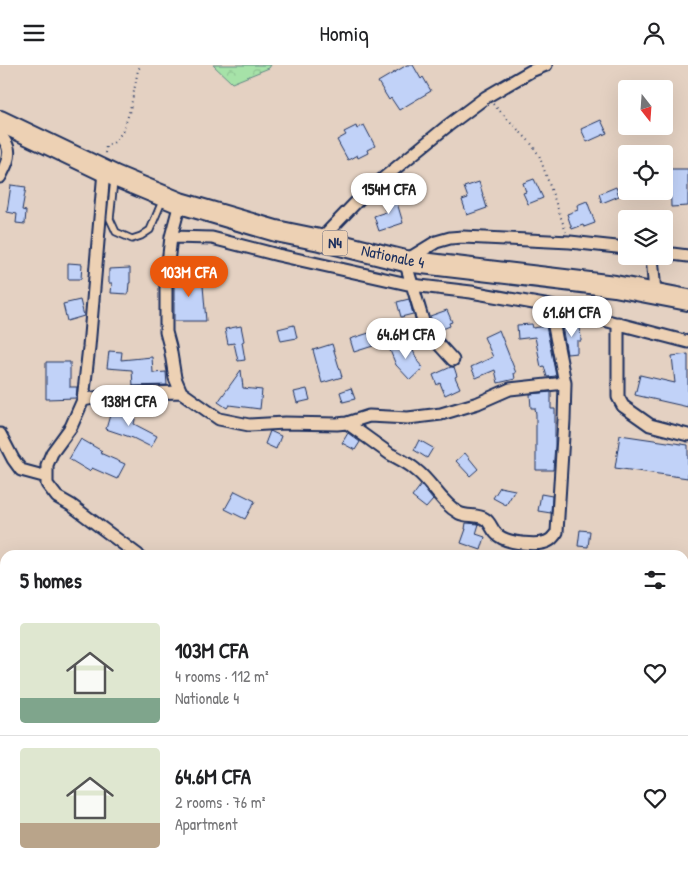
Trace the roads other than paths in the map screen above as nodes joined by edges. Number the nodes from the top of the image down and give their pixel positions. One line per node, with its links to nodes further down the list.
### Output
1 (546, 65): 7 (street)
2 (1, 126): 3 (highway, Nationale 4 / N4); 4 (street)
3 (110, 174): 5 (highway, Nationale 4 / N4); 5 (lane); 22 (street)
4 (0, 177)
5 (172, 200): 6 (street); 7 (highway, Nationale 4 / N4)
6 (171, 237): 13 (street); 21 (street)
7 (320, 240): 11 (highway, Nationale 4 / N4)
8 (618, 247): 11 (street)
9 (673, 254): 10 (street)
10 (688, 256)
11 (405, 261): 13 (street); 14 (highway, Nationale 4 / N4)
12 (653, 265): 14 (street)
13 (412, 285): 16 (street); 19 (street)
14 (655, 293): 15 (highway, Nationale 4 / N4)
15 (688, 300)
16 (550, 306): 17 (street); 20 (street)
17 (618, 323): 18 (street); 25 (street)
18 (688, 342)
19 (453, 360)
20 (565, 383): 23 (street); 23 (street)
21 (182, 391): 22 (street); 23 (street)
22 (83, 400): 26 (street)
23 (347, 423)
24 (0, 435): 26 (street)
25 (688, 435)
26 (47, 477): 27 (street)
27 (131, 550)

